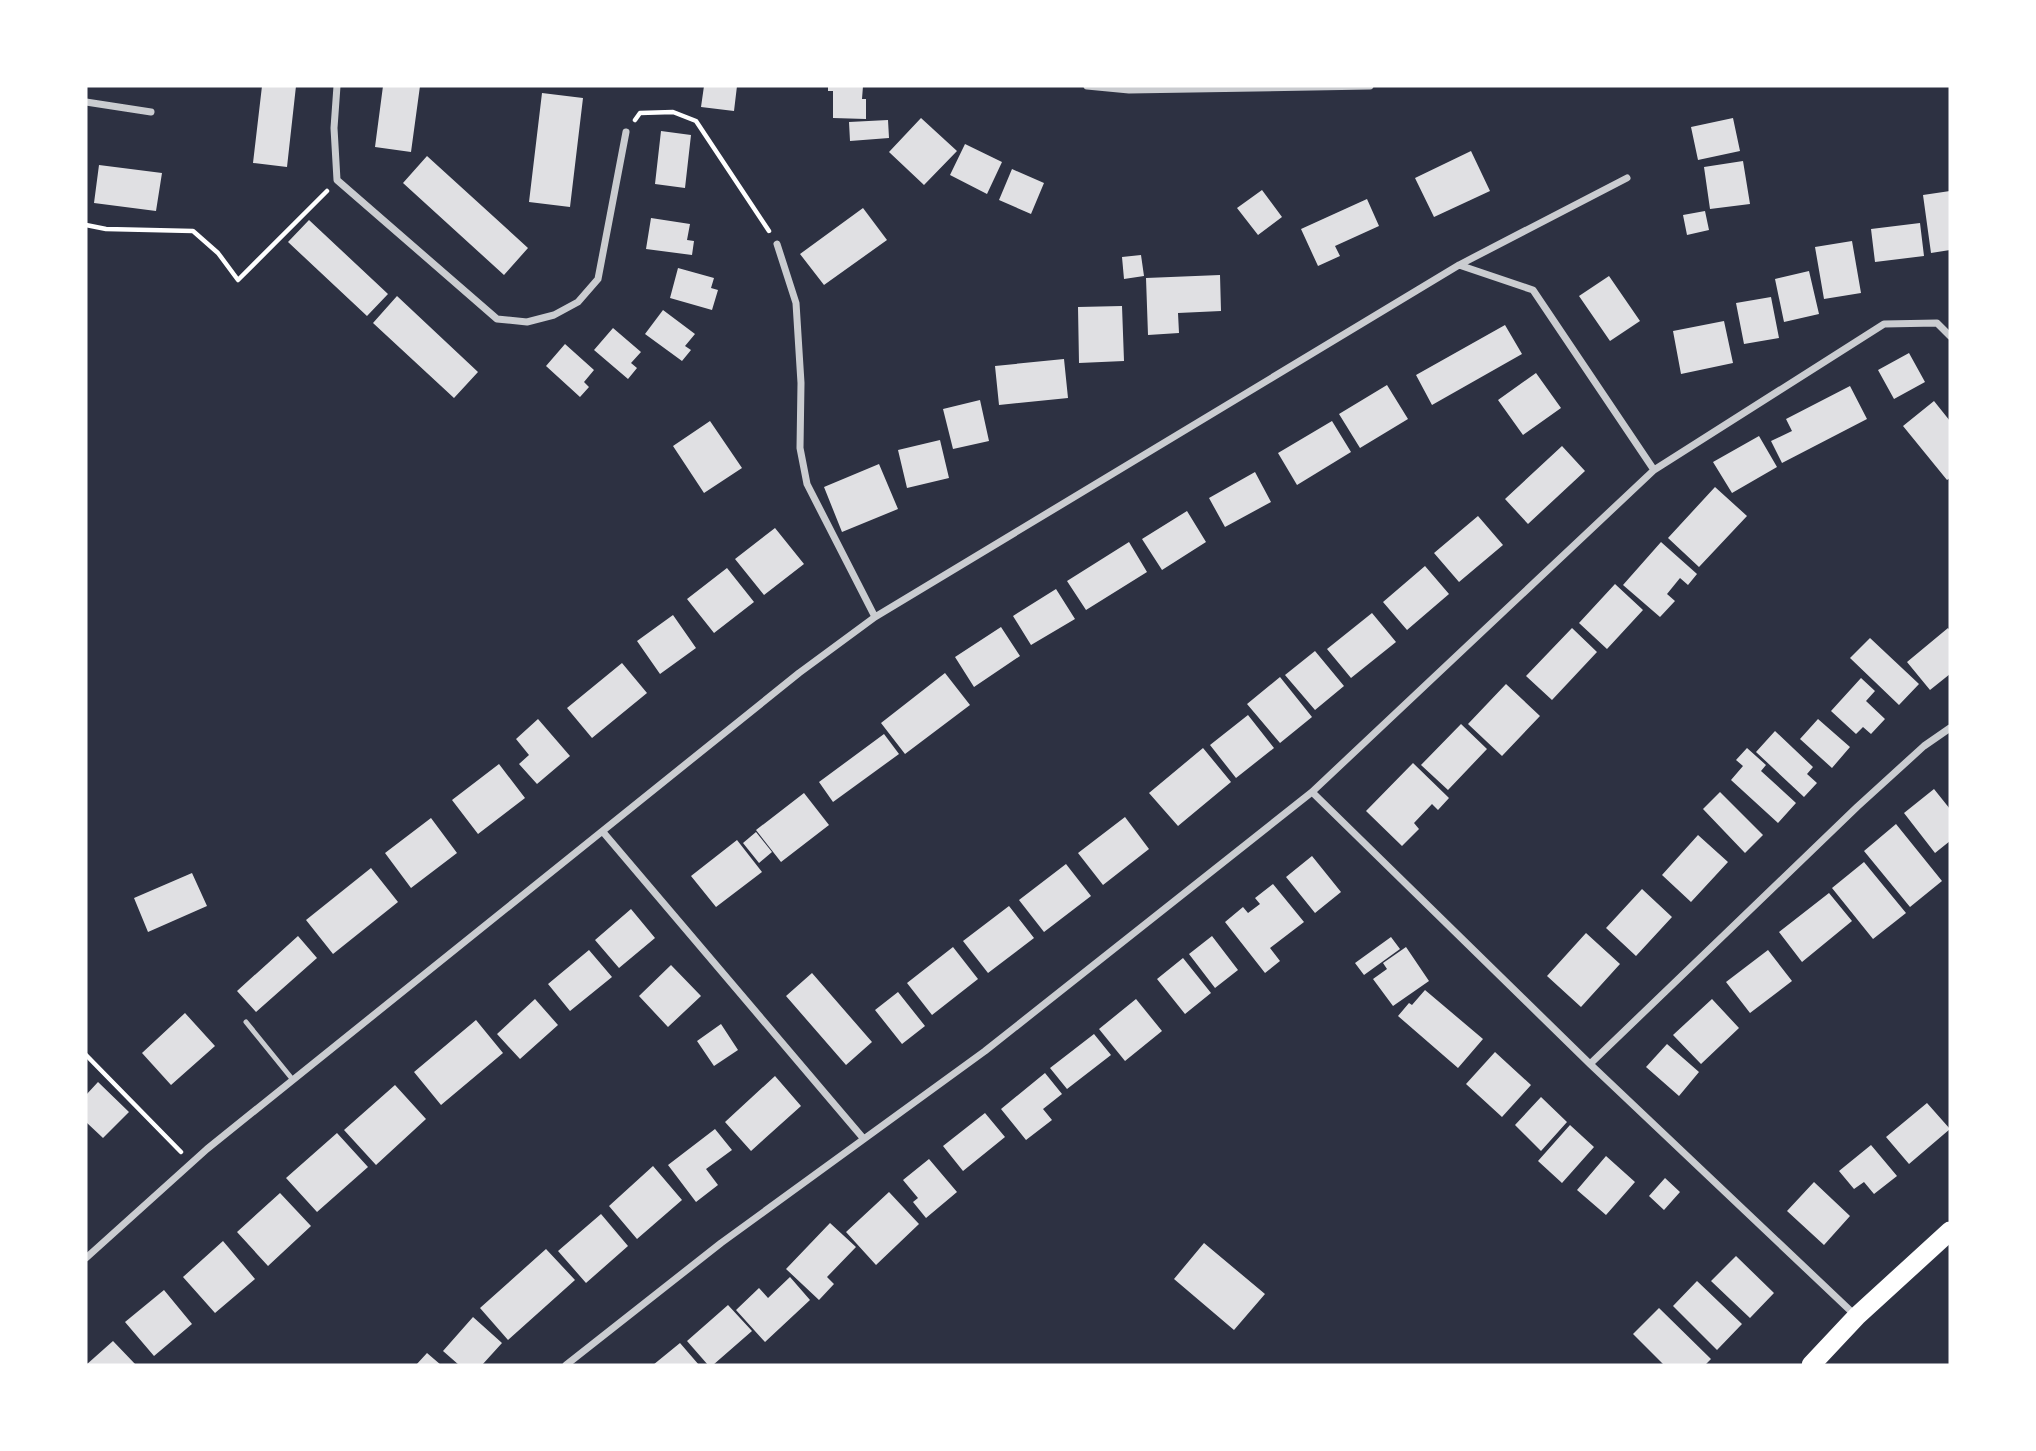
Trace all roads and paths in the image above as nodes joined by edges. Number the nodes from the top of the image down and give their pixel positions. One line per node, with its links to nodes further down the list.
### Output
1 (337, 86): 8 (street)
2 (1087, 86): 3 (street)
3 (1370, 86)
4 (86, 102): 5 (street)
5 (151, 112)
6 (626, 132): 8 (street); 10 (path)
7 (1627, 178): 11 (street)
8 (337, 180): 9 (path)
9 (86, 225)
10 (777, 244): 14 (street)
11 (1459, 265): 13 (street); 14 (street)
12 (1950, 336): 13 (street)
13 (1654, 470): 16 (street)
14 (875, 617): 17 (street)
15 (1950, 727): 20 (street)
16 (1312, 792): 20 (street); 22 (street)
17 (603, 832): 21 (street); 22 (street)
18 (246, 1022): 21 (lane)
19 (86, 1055): 23 (path)
20 (1590, 1064): 26 (street)
21 (293, 1080): 23 (street)
22 (863, 1138): 27 (street)
23 (191, 1163): 25 (street)
24 (1950, 1231): 26 (highway)
25 (86, 1258)
26 (1857, 1316): 28 (highway)
27 (566, 1365)
28 (1811, 1365)

